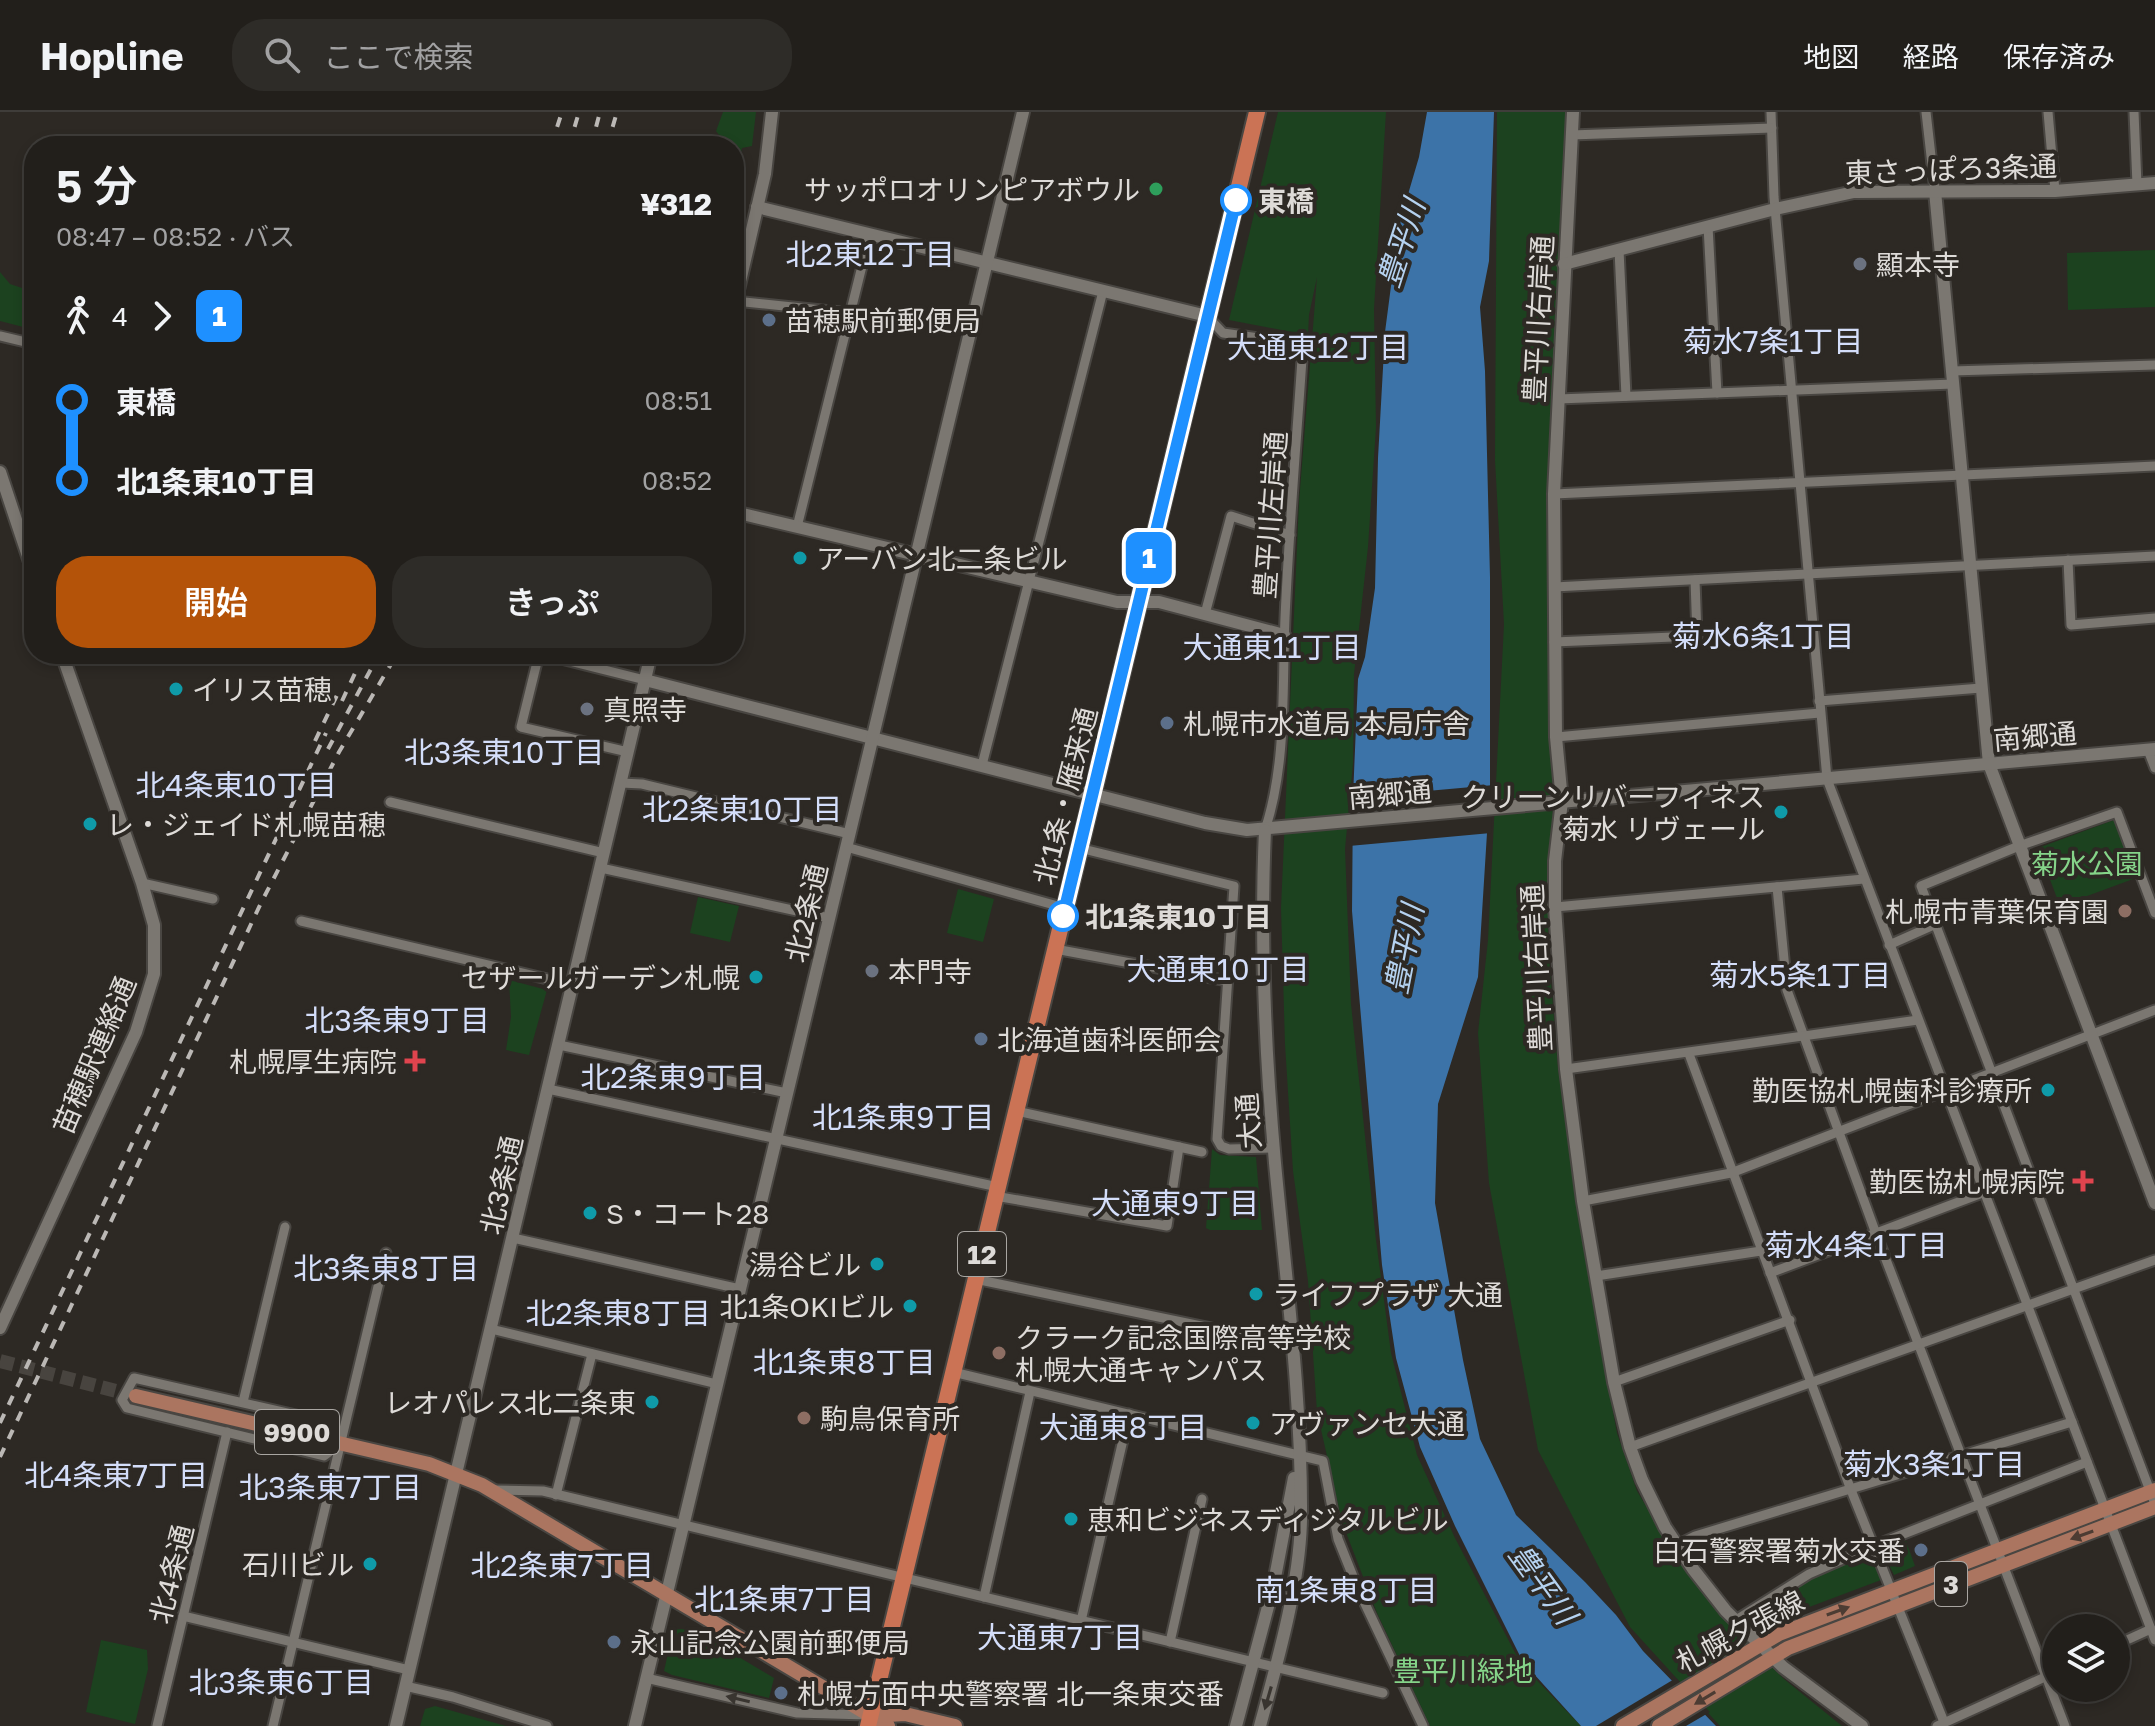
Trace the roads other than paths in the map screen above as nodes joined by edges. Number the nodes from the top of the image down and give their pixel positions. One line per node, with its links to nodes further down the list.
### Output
1 (772, 112): 15 (street)
2 (1023, 112): 20 (street, 北2条通)
3 (1257, 112): 26 (highway, 北1条・雁来通 / 12)
4 (1573, 112): 10 (street, 豊平川右岸通)
5 (1771, 112): 9 (street)
6 (1926, 112): 13 (street)
7 (2048, 112): 14 (street)
8 (2134, 112): 12 (street)
9 (1772, 128): 10 (street); 16 (street)
10 (1571, 135): 22 (street, 豊平川右岸通)
11 (2155, 183): 12 (street, 東さっぽろ3条通)
12 (2137, 185): 14 (street, 東さっぽろ3条通)
13 (1935, 191): 14 (street, 東さっぽろ3条通); 16 (street, 東さっぽろ3条通); 31 (street)
14 (2055, 191)
15 (757, 207): 18 (street); 21 (street)
16 (1775, 209): 17 (street, 東さっぽろ3条通); 32 (street)
17 (1708, 226): 19 (street, 東さっぽろ3条通); 33 (street)
18 (870, 234): 20 (street); 25 (street)
19 (1619, 250): 22 (street, 東さっぽろ3条通); 34 (street)
20 (987, 262): 23 (street); 27 (street, 北2条通)
21 (744, 264)
22 (1564, 264): 35 (street, 豊平川右岸通)
23 (1103, 291): 26 (street); 51 (street)
24 (744, 305): 25 (street)
25 (850, 312): 27 (street); 42 (street)
26 (1207, 316): 44 (street, 豊平川左岸通); 53 (highway, 北1条・雁来通 / 12)
27 (973, 323): 45 (street, 北2条通)
28 (0, 336): 29 (street)
29 (24, 342)
30 (2155, 365): 31 (street)
31 (1952, 378): 32 (street); 38 (street)
32 (1792, 391): 33 (street); 39 (street)
33 (1717, 393): 34 (street)
34 (1626, 396): 35 (street)
35 (1558, 399): 40 (street, 豊平川右岸通)
36 (2155, 466): 38 (street)
37 (0, 472): 43 (street)
38 (1961, 474): 39 (street); 48 (street)
39 (1798, 482): 40 (street); 49 (street)
40 (1554, 494): 52 (street, 豊平川右岸通)
41 (744, 514): 42 (street)
42 (797, 527): 45 (street)
43 (24, 534)
44 (1290, 535): 54 (street); 56 (street, 豊平川左岸通)
45 (917, 556): 51 (street); 67 (street, 北2条通)
46 (2155, 556): 47 (street)
47 (2068, 560): 48 (street); 55 (street)
48 (1969, 564): 49 (street); 63 (street)
49 (1807, 573): 50 (street); 64 (street)
50 (1695, 580): 52 (street); 57 (street)
51 (1027, 581): 53 (street); 71 (street)
52 (1554, 587): 57 (street, 豊平川右岸通)
53 (1138, 603): 54 (street); 75 (highway, 北1条・雁来通 / 12)
54 (1205, 614): 56 (street)
55 (2155, 618)
56 (1284, 635): 78 (street, 豊平川左岸通)
57 (1554, 642): 66 (street, 豊平川右岸通)
58 (65, 664): 85 (street, 苗穂駅連絡通)
59 (537, 664): 69 (street)
60 (580, 664): 62 (street)
61 (649, 664): 62 (street, 北3条通)
62 (645, 680): 67 (street, 南郷通); 69 (street, 北3条通)
63 (1981, 688): 64 (street); 70 (street)
64 (1819, 701): 65 (street)
65 (1820, 713): 66 (street); 73 (street)
66 (1556, 737): 76 (street, 豊平川右岸通)
67 (873, 738): 71 (street, 南郷通); 79 (street, 北2条通)
68 (2152, 749): 70 (street, 南郷通); 72 (street)
69 (628, 752): 74 (street, 北3条通)
70 (1989, 764): 73 (street, 南郷通); 80 (street)
71 (982, 765): 75 (street, 南郷通)
72 (2155, 768)
73 (1827, 779): 76 (street, 南郷通); 84 (street)
74 (621, 783): 79 (street); 82 (street, 北3条通)
75 (1092, 794): 78 (street, 南郷通); 81 (highway, 北1条・雁来通 / 12)
76 (1562, 801): 78 (street, 南郷通); 88 (street, 豊平川右岸通)
77 (390, 802): 82 (street)
78 (1265, 830): 113 (street, 大通)
79 (848, 840): 89 (street); 91 (street, 北2条通)
80 (2019, 846): 90 (street); 93 (street); 100 (street)
81 (1079, 848): 89 (highway, 北1条・雁来通 / 12); 96 (street)
82 (604, 853): 83 (street, 北3条通)
83 (601, 868): 91 (street); 97 (street, 北3条通)
84 (1864, 879): 86 (street); 94 (street)
85 (142, 883): 87 (street); 133 (street, 苗穂駅連絡通)
86 (1777, 887): 88 (street); 101 (street)
87 (213, 899)
88 (1555, 907): 104 (street, 豊平川右岸通)
89 (1065, 908): 95 (highway, 北1条・雁来通 / 12)
90 (2155, 913)
91 (829, 918): 108 (street, 北2条通)
92 (301, 921): 97 (street)
93 (1934, 925): 94 (street); 105 (street)
94 (1889, 945): 99 (street)
95 (1055, 949): 96 (street); 109 (highway, 北1条・雁来通 / 12)
96 (1228, 981): 113 (street)
97 (573, 985): 102 (street, 北3条通)
98 (2155, 1010): 100 (street)
99 (1918, 1020): 101 (street); 107 (street)
100 (2091, 1036): 105 (street); 119 (street)
101 (1803, 1037): 103 (street); 110 (street)
102 (559, 1045): 106 (street, 北3条通); 108 (street)
103 (1689, 1054): 104 (street); 115 (street)
104 (1566, 1069): 118 (street, 豊平川右岸通)
105 (1992, 1073): 107 (street); 130 (street)
106 (548, 1089): 111 (street); 122 (street, 北3条通)
107 (1947, 1091): 110 (street); 117 (street)
108 (787, 1093): 111 (street, 北2条通)
109 (1016, 1111): 112 (street); 116 (highway, 北1条・雁来通 / 12)
110 (1838, 1132): 115 (street); 121 (street)
111 (776, 1139): 116 (street); 129 (street, 北2条通)
112 (1179, 1147): 114 (street); 116 (street)
113 (1274, 1148): 135 (street, 大通)
114 (1202, 1152)
115 (1731, 1173): 118 (street); 123 (street)
116 (996, 1192): 128 (highway, 北1条・雁来通 / 12)
117 (1985, 1192): 121 (street); 131 (street)
118 (1583, 1201): 127 (street, 豊平川右岸通)
119 (2155, 1203)
120 (285, 1227): 144 (street)
121 (1875, 1231): 126 (street); 136 (street)
122 (513, 1238): 129 (street); 134 (street, 北3条通)
123 (1761, 1251): 126 (street); 127 (street)
124 (386, 1253): 148 (street)
125 (2155, 1260): 130 (street)
126 (1770, 1273): 132 (street)
127 (1596, 1276): 139 (street, 豊平川右岸通)
128 (975, 1279): 135 (street); 138 (highway, 北1条・雁来通 / 12)
129 (740, 1289): 141 (street, 北2条通)
130 (2074, 1290): 131 (street); 157 (street)
131 (2028, 1306): 136 (street); 146 (street)
132 (1790, 1320): 139 (street); 140 (street)
133 (0, 1328)
134 (491, 1329): 137 (street); 153 (street, 北3条通)
135 (1293, 1345): 150 (street, 大通)
136 (1918, 1345): 140 (street); 151 (street)
137 (592, 1354): 141 (street); 156 (street)
138 (953, 1372): 142 (street); 165 (highway, 北1条・雁来通 / 12)
139 (1614, 1382): 149 (street, 豊平川右岸通)
140 (1812, 1382): 149 (street); 155 (street)
141 (717, 1384): 161 (street, 北2条通)
142 (1030, 1392): 145 (street); 168 (street)
143 (136, 1396): 148 (main road, 9900)
144 (243, 1402): 147 (street); 148 (street)
145 (1129, 1414): 150 (street); 172 (street)
146 (2072, 1422): 151 (street); 152 (street)
147 (227, 1432): 148 (street); 170 (street, 北4条通)
148 (341, 1443): 153 (main road, 9900); 176 (street)
149 (1630, 1447): 162 (street, 豊平川右岸通)
150 (1298, 1455): 180 (street, 大通); 182 (street, 大通); 200 (street)
151 (1963, 1456): 155 (street); 159 (street)
152 (2087, 1462): 159 (street); 160 (street)
153 (456, 1474): 154 (main road, 9900); 183 (street, 北3条通)
154 (490, 1490): 156 (street); 167 (main road, 9900)
155 (1851, 1490): 162 (street); 163 (street)
156 (556, 1495): 161 (street)
157 (2154, 1498): 160 (main road, 札幌夕張線 / 3)
158 (1202, 1499): 177 (street)
159 (1981, 1504): 163 (street); 164 (street)
160 (2108, 1517): 164 (main road, 札幌夕張線 / 3); 173 (street)
161 (683, 1525): 165 (street); 167 (street, 北2条通)
162 (1677, 1545): 171 (street, 豊平川右岸通)
163 (1873, 1546): 166 (street); 171 (street)
164 (2001, 1557): 166 (main road, 札幌夕張線 / 3); 169 (main road, 札幌夕張線 / 3); 181 (street)
165 (903, 1578): 168 (street); 189 (highway, 北1条・雁来通 / 12)
166 (1893, 1591): 169 (street); 178 (main road, 札幌夕張線 / 3, one-way to 166)
167 (667, 1594): 184 (street, 北2条通); 189 (main road, 9900)
168 (984, 1597): 172 (street)
169 (1899, 1605): 179 (main road, 札幌夕張線 / 3); 190 (street)
170 (183, 1616): 176 (street); 191 (street, 北4条通)
171 (1736, 1620): 178 (street, 豊平川右岸通)
172 (1081, 1621): 177 (street)
173 (2151, 1629): 174 (street); 175 (street)
174 (2130, 1639)
175 (2155, 1640)
176 (293, 1642): 183 (street); 192 (street)
177 (1170, 1642): 180 (street)
178 (1761, 1643): 179 (street, 豊平川右岸通); 201 (main road, 札幌夕張線 / 3)
179 (1773, 1657): 202 (main road, 札幌夕張線 / 3, one-way to 202); 203 (street, 豊平川右岸通)
180 (1253, 1662): 182 (street); 198 (street, 大通)
181 (2042, 1666)
182 (1276, 1668): 187 (street); 199 (street, 大通, one-way to 199)
183 (409, 1670): 186 (street, 北3条通)
184 (646, 1678): 189 (street, one-way to 184); 195 (street, 北2条通)
185 (2042, 1679): 190 (street)
186 (405, 1686): 193 (street, 北3条通); 194 (street)
187 (1383, 1693)
188 (2056, 1702): 204 (street)
189 (870, 1721): 196 (main road); 197 (main road)
190 (1940, 1724)
191 (157, 1726)
192 (273, 1726)
193 (396, 1726)
194 (547, 1726)
195 (635, 1726)
196 (888, 1726)
197 (955, 1726)
198 (1236, 1726)
199 (1260, 1726)
200 (1423, 1726)
201 (1623, 1726)
202 (1659, 1726)
203 (1862, 1726)
204 (2065, 1726)

